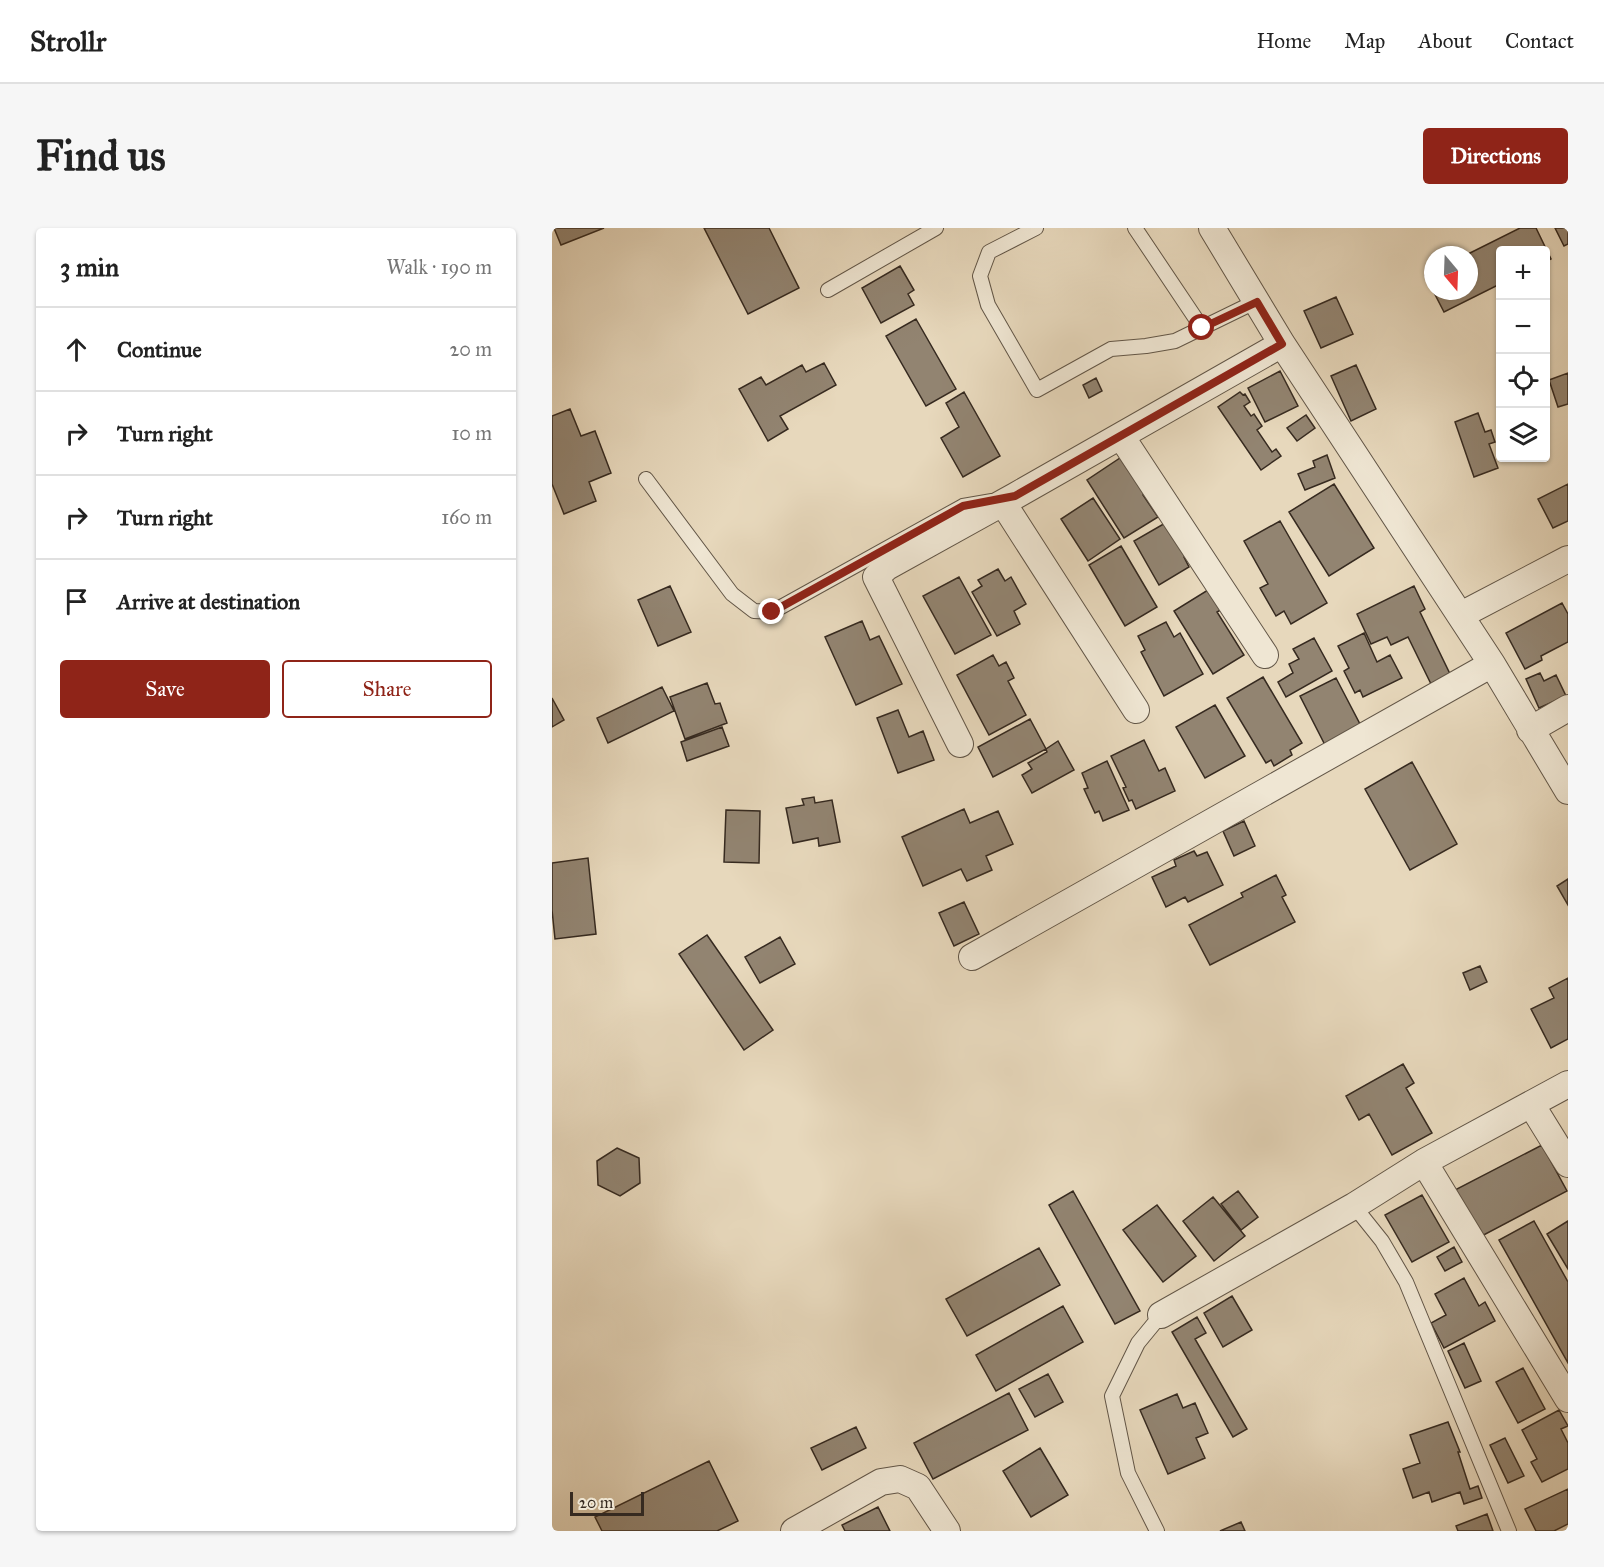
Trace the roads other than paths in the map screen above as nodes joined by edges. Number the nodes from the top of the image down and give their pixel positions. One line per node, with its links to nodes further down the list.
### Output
1 (936, 228): 5 (lane)
2 (1036, 228): 7 (lane)
3 (1135, 228): 7 (lane)
4 (1212, 228): 6 (street)
5 (828, 290)
6 (1257, 302): 7 (lane); 8 (street)
7 (1202, 328)
8 (1282, 344): 9 (street); 13 (street)
9 (1121, 436): 11 (street); 14 (street)
10 (646, 478): 11 (lane)
11 (1009, 500): 17 (street); 19 (street)
12 (1568, 559): 13 (street)
13 (1461, 615): 15 (street)
14 (1265, 655)
15 (1492, 663): 18 (street); 21 (street)
16 (1568, 708): 18 (street)
17 (1136, 710)
18 (1530, 730): 20 (street)
19 (960, 744)
20 (1568, 791)
21 (972, 957)
22 (1568, 1084): 23 (street)
23 (1531, 1104): 24 (street); 25 (street)
24 (1424, 1162): 26 (street); 28 (street)
25 (1568, 1164)
26 (1354, 1206): 27 (street); 32 (lane)
27 (1161, 1315): 31 (lane)
28 (1568, 1399)
29 (794, 1531): 30 (street)
30 (947, 1531)
31 (1157, 1531)
32 (1509, 1531)

